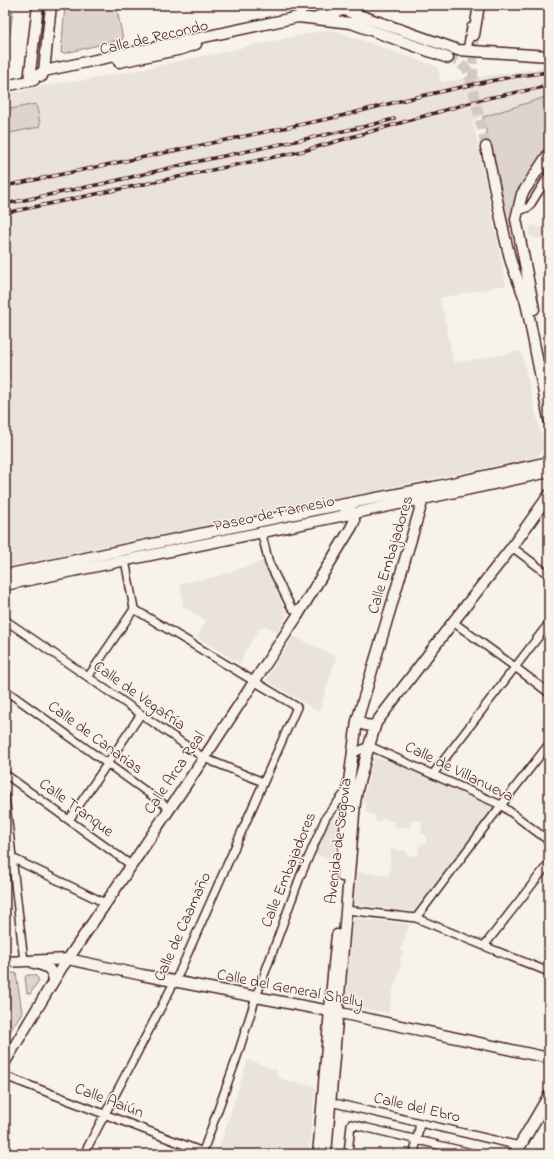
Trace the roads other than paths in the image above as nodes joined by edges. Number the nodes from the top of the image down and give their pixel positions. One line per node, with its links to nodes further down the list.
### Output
1 (38, 5): 15 (main road)
2 (51, 5): 14 (main road)
3 (305, 5): 8 (street); 9 (street)
4 (330, 5): 7 (main road)
5 (474, 5): 11 (street)
6 (479, 5): 10 (main road)
7 (346, 7): 9 (main road, Calle de Recondo); 11 (main road)
8 (298, 17): 9 (main road, Calle de Recondo); 14 (main road, Calle de Recondo)
9 (309, 18): 13 (main road); 14 (main road, Calle de Recondo)
10 (474, 35)
11 (467, 51): 12 (main road)
12 (549, 56)
13 (448, 58)
14 (43, 75): 15 (main road, Calle de Recondo)
15 (29, 81): 16 (main road, Calle de Recondo)
16 (5, 86)
17 (486, 147): 21 (main road)
18 (549, 153): 20 (main road)
19 (549, 175): 20 (street)
20 (517, 212): 21 (main road)
21 (545, 373): 22 (main road); 23 (main road)
22 (549, 387)
23 (549, 419)
24 (548, 465): 25 (main road, Paseo de Farnesio); 27 (main road, Paseo de Farnesio)
25 (434, 487): 27 (main road, Calle Embajadores); 28 (main road, Paseo de Farnesio)
26 (549, 494): 31 (main road, Avenida de Segovia)
27 (423, 499): 29 (main road, Paseo de Farnesio); 47 (main road, Calle Embajadores)
28 (340, 505): 29 (main road); 33 (main road, Paseo de Farnesio)
29 (354, 513): 30 (main road, Paseo de Farnesio); 37 (main road, Calle Arca Real)
30 (261, 532): 32 (main road, Paseo de Farnesio); 37 (street)
31 (512, 547): 34 (street); 39 (main road, Avenida de Segovia)
32 (125, 560): 35 (main road, Paseo de Farnesio); 36 (street)
33 (5, 575)
34 (549, 575)
35 (5, 585)
36 (134, 609): 42 (street); 43 (street)
37 (302, 609): 43 (main road, Calle Arca Real)
38 (5, 620): 42 (street, Calle de Vegafría)
39 (453, 622): 41 (street); 48 (main road, Avenida de Segovia)
40 (549, 622): 41 (street)
41 (515, 667): 45 (street); 55 (street)
42 (88, 677): 46 (street, Calle de Vegafría)
43 (254, 681): 52 (main road, Calle Arca Real); 56 (street, Calle de Caamaño)
44 (5, 690): 53 (street, Calle de Canarias)
45 (549, 693)
46 (141, 714): 52 (street, Calle de Vegafría); 53 (street)
47 (356, 720): 48 (main road); 51 (main road, Calle Embajadores)
48 (375, 726): 50 (main road, Avenida de Segovia)
49 (549, 744): 59 (street)
50 (369, 746): 51 (street); 55 (street, Calle de Villanueva); 68 (main road, Avenida de Segovia)
51 (352, 754): 57 (main road, Calle Embajadores)
52 (204, 758): 56 (street, Calle de Vegafría); 61 (main road, Calle Arca Real)
53 (107, 764): 61 (street, Calle de Canarias); 62 (street)
54 (5, 774): 62 (street, Calle Tranque)
55 (433, 774): 59 (street, Calle de Villanueva)
56 (263, 782): 76 (street, Calle de Caamaño)
57 (348, 789): 77 (street, Calle Embajadores); 78 (main road, Avenida de Segovia)
58 (5, 796): 60 (street)
59 (501, 805): 63 (street, Calle de Villanueva); 69 (street)
60 (6, 807): 64 (street)
61 (169, 808): 66 (main road, Calle Arca Real)
62 (69, 820): 66 (street, Calle Tranque)
63 (549, 841)
64 (12, 858): 67 (street); 72 (street)
65 (549, 863): 70 (street)
66 (131, 865): 67 (main road, Calle Arca Real)
67 (105, 903): 71 (main road, Calle Arca Real)
68 (346, 910): 69 (street); 78 (main road, Avenida de Segovia)
69 (416, 918): 70 (street)
70 (484, 946): 74 (street)
71 (68, 959): 72 (main road, Calle del General Shelly); 75 (main road, Calle Arca Real); 76 (main road, Calle del General Shelly)
72 (24, 961): 73 (main road, Calle del General Shelly); 75 (main road, Calle del General Shelly)
73 (5, 962)
74 (548, 969)
75 (54, 980): 80 (main road, Calle Arca Real)
76 (174, 981): 77 (main road, Calle del General Shelly); 85 (street, Calle de Caamaño)
77 (256, 997): 78 (main road, Calle del General Shelly); 89 (street, Calle Embajadores)
78 (333, 1012): 79 (main road, Calle del General Shelly); 82 (main road, Avenida de Segovia); 84 (main road, Avenida de Segovia)
79 (549, 1058)
80 (5, 1062)
81 (5, 1076): 85 (street, Calle Aaiún)
82 (324, 1082): 84 (street); 91 (main road, Avenida de Segovia)
83 (549, 1096): 88 (main road)
84 (330, 1102): 86 (street, Calle del Ebro); 92 (main road, Avenida de Segovia)
85 (104, 1114): 89 (street, Calle Aaiún); 90 (street, Calle de Caamaño)
86 (420, 1123): 87 (street); 88 (street, Calle del Ebro)
87 (417, 1139): 93 (street); 94 (street); 95 (street)
88 (518, 1150)
89 (202, 1153)
90 (84, 1154)
91 (318, 1154)
92 (326, 1154)
93 (348, 1154)
94 (414, 1154)
95 (476, 1154)

